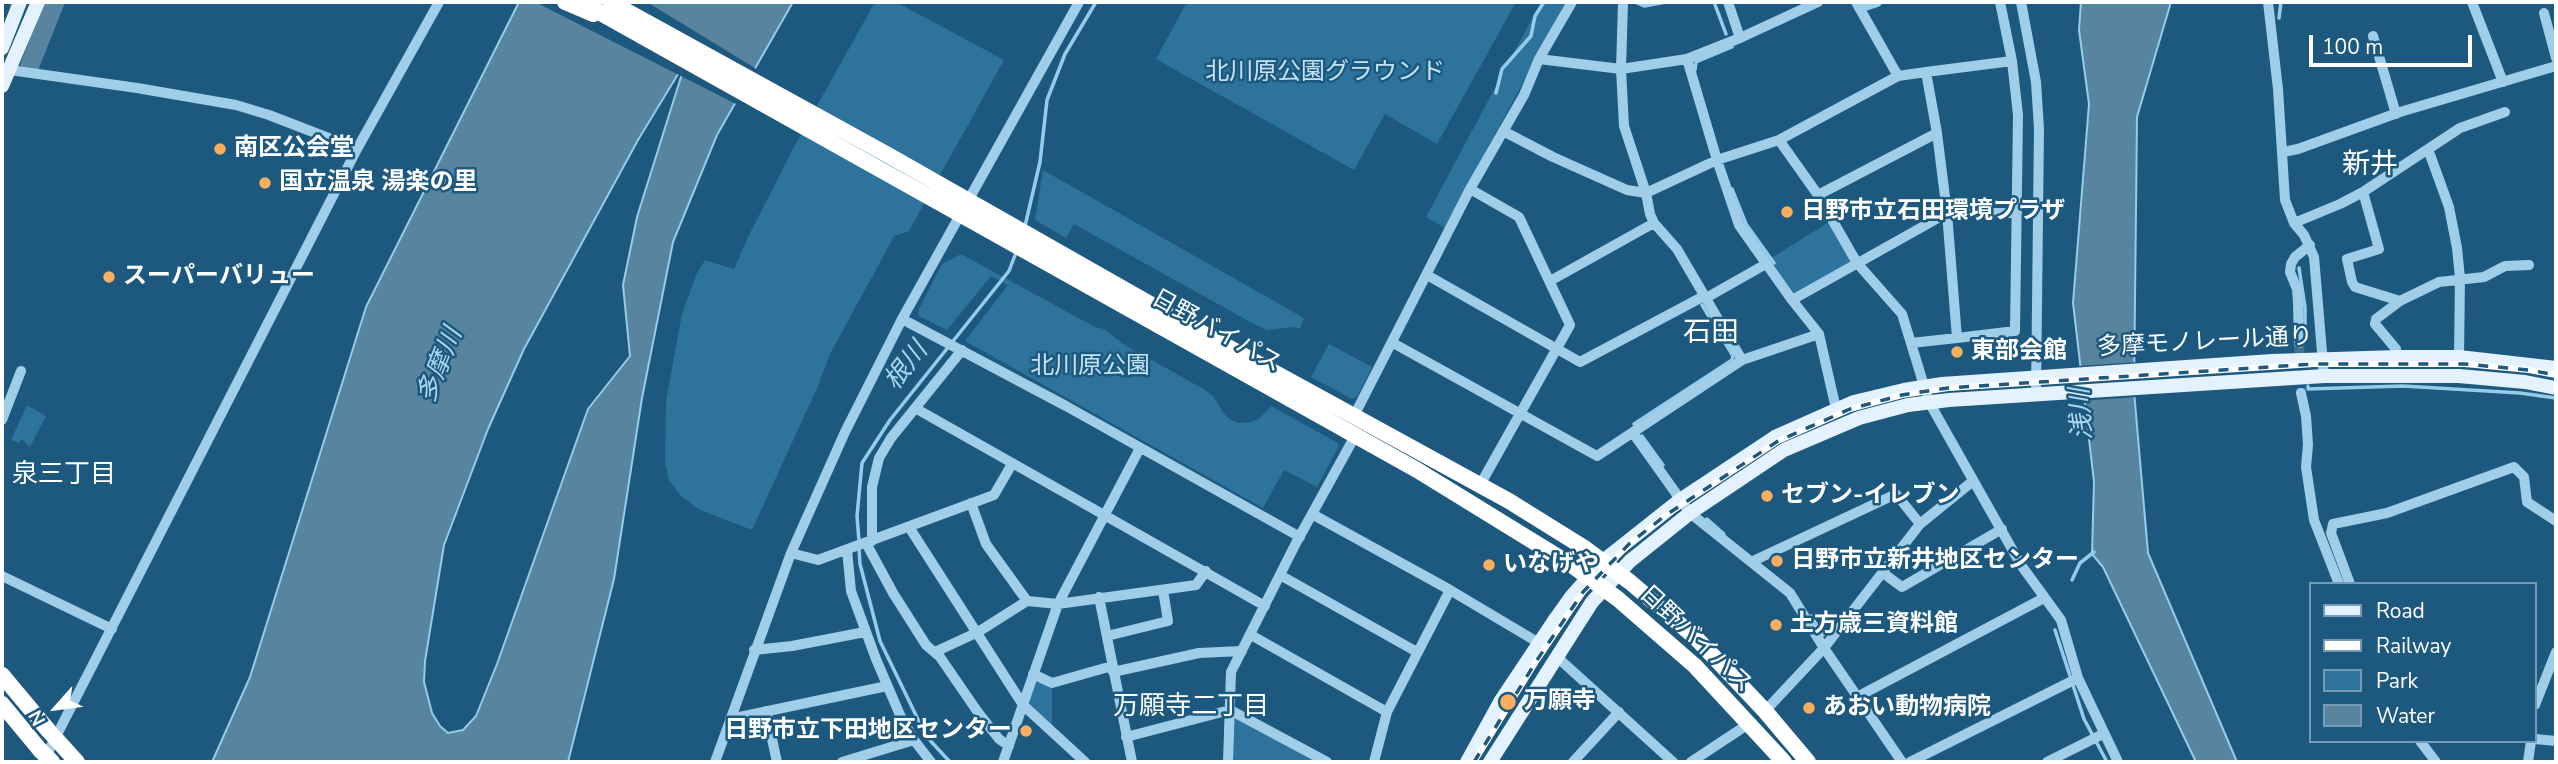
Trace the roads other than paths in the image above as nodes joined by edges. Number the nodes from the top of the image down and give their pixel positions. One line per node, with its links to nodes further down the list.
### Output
1 (20, 2): 23 (main road)
2 (38, 2): 30 (main road)
3 (439, 2): 40 (street)
4 (565, 2): 20 (highway, bridge)
5 (581, 2): 20 (highway, 日野バイパス, bridge)
6 (610, 2): 20 (highway, 日野バイパス, bridge)
7 (615, 2): 20 (highway, bridge)
8 (1079, 2): 63 (street)
9 (1572, 2): 25 (street)
10 (1623, 2): 29 (street)
11 (1728, 2): 22 (street)
12 (1818, 2): 22 (street)
13 (1877, 2): 18 (street)
14 (2000, 2): 27 (street)
15 (2021, 2): 77 (street)
16 (2268, 2): 42 (street)
17 (2472, 2): 33 (street)
18 (1858, 5): 32 (street)
19 (2544, 13): 24 (street)
20 (639, 27): 62 (highway, 日野バイパス, bridge)
21 (2373, 36): 36 (street)
22 (1740, 38): 26 (street)
23 (2, 48)
24 (2556, 58)
25 (1539, 59): 29 (street); 37 (street)
26 (1687, 60): 29 (street); 43 (street)
27 (2012, 61): 31 (street); 49 (street)
28 (2556, 65): 33 (street)
29 (1621, 69): 46 (street)
30 (6, 70): 34 (main road); 40 (street)
31 (1926, 72): 32 (street); 38 (street)
32 (1898, 76): 39 (street)
33 (2503, 82): 36 (street)
34 (2, 86)
35 (2505, 112): 41 (street)
36 (2396, 114): 42 (street)
37 (1503, 131): 44 (street); 46 (street)
38 (1937, 133): 47 (street); 48 (street)
39 (1779, 140): 43 (street); 47 (street)
40 (357, 149): 126 (street)
41 (2428, 149): 45 (street); 57 (street)
42 (2283, 152): 51 (street)
43 (1717, 160): 46 (street); 54 (street)
44 (1470, 189): 56 (street); 58 (street)
45 (2363, 192): 51 (street); 61 (street)
46 (1646, 193): 50 (street)
47 (1818, 195): 53 (street)
48 (1947, 213): 49 (street); 53 (street); 65 (street)
49 (2017, 213): 65 (street)
50 (1654, 223): 58 (street); 59 (street)
51 (2294, 223): 52 (street)
52 (2310, 245): 68 (street); 73 (street)
53 (1857, 263): 60 (street); 67 (street)
54 (1766, 264): 59 (street); 60 (street)
55 (2529, 265): 57 (street)
56 (1427, 275): 66 (street); 70 (street)
57 (2460, 278): 61 (street); 72 (street)
58 (1550, 281): 70 (street)
59 (1705, 297): 70 (street); 74 (street)
60 (1792, 300): 64 (street)
61 (2400, 301): 71 (street)
62 (1161, 318): 87 (highway, 日野バイパス); 90 (highway, 日野バイパス)
63 (902, 319): 69 (street); 107 (street)
64 (1819, 334): 74 (street); 85 (street)
65 (1957, 338): 67 (street)
66 (1392, 343): 86 (street); 87 (street)
67 (1911, 343): 79 (street)
68 (2298, 343)
69 (960, 348): 84 (street); 91 (street)
70 (1556, 349): 86 (street)
71 (2397, 357): 72 (main road, 多摩モノレール通り); 73 (main road, 多摩モノレール通り)
72 (2459, 357): 75 (main road, 多摩モノレール通り)
73 (2323, 359): 77 (main road, 多摩モノレール通り); 78 (street)
74 (1742, 360): 89 (street)
75 (2556, 368)
76 (21, 371): 88 (street)
77 (2038, 376): 79 (main road, 多摩モノレール通り); 81 (street)
78 (2324, 376): 80 (main road, 多摩モノレール通り); 81 (main road, 多摩モノレール通り)
79 (1923, 386): 83 (street); 85 (main road, 多摩モノレール通り)
80 (2556, 388)
81 (2039, 393): 83 (main road, 多摩モノレール通り)
82 (2301, 393): 116 (street)
83 (1929, 402): 93 (street); 97 (main road, 多摩モノレール通り)
84 (915, 408): 92 (street); 105 (street)
85 (1836, 409): 95 (main road, 多摩モノレール通り)
86 (1518, 413): 89 (street); 94 (street)
87 (1354, 416): 94 (highway, 日野バイパス)
88 (2, 420)
89 (1633, 433): 95 (street)
90 (1355, 436): 98 (street); 115 (highway, 日野バイパス)
91 (1140, 448): 99 (street); 104 (street)
92 (1012, 464): 96 (street); 99 (street)
93 (1973, 481): 101 (street); 103 (street)
94 (1480, 485): 108 (highway, 日野バイパス)
95 (1680, 500): 97 (street); 108 (main road, 多摩モノレール通り)
96 (971, 503): 102 (street); 123 (street)
97 (1690, 513): 109 (street); 111 (main road, 多摩モノレール通り)
98 (1312, 514): 104 (street); 120 (street)
99 (1104, 516): 110 (street); 124 (street)
100 (2556, 521): 117 (street)
101 (1920, 524): 109 (street); 112 (street)
102 (909, 527): 105 (street); 128 (street)
103 (2002, 529): 112 (street); 122 (street)
104 (1300, 537): 113 (street)
105 (868, 542): 106 (street); 135 (street)
106 (848, 550): 107 (street); 127 (street)
107 (791, 553): 133 (street)
108 (1603, 561): 111 (highway, 日野バイパス); 115 (main road, 多摩モノレール通り)
109 (1751, 562): 132 (street)
110 (1206, 571): 119 (street); 125 (street)
111 (1618, 573): 118 (main road, 多摩モノレール通り); 150 (highway, 日野バイパス)
112 (1884, 573): 132 (street)
113 (1280, 575): 125 (street); 136 (street)
114 (2, 576): 126 (street)
115 (1588, 577): 118 (highway, 日野バイパス); 131 (main road, 多摩モノレール通り)
116 (2338, 582)
117 (2349, 582)
118 (1603, 589): 138 (main road, 多摩モノレール通り); 154 (highway, 日野バイパス)
119 (1163, 590): 121 (street); 130 (street)
120 (1450, 590): 131 (street); 136 (street)
121 (1099, 597): 124 (street); 130 (street)
122 (2044, 598): 142 (street); 144 (street)
123 (1027, 601): 124 (street); 128 (street)
124 (1058, 604): 140 (street)
125 (1265, 606): 129 (street)
126 (112, 629): 163 (street)
127 (865, 632): 133 (street); 143 (street)
128 (978, 632): 135 (street); 147 (street)
129 (1251, 635): 134 (street); 151 (street)
130 (1107, 636): 139 (street)
131 (1539, 643): 177 (main road, 多摩モノレール通り)
132 (1824, 648): 144 (street); 150 (street)
133 (754, 650): 153 (street)
134 (1242, 651): 139 (street); 148 (street)
135 (935, 652): 162 (street)
136 (1417, 652): 151 (street)
137 (2556, 653): 145 (street)
138 (1557, 657): 152 (street); 178 (main road, 多摩モノレール通り)
139 (1113, 669): 140 (street); 156 (street)
140 (1033, 674): 147 (street)
141 (2, 675): 166 (highway, bridge)
142 (2073, 680): 155 (street); 185 (street)
143 (887, 685): 149 (street); 157 (street)
144 (1857, 697): 184 (street)
145 (2537, 700)
146 (2, 704): 163 (highway)
147 (1023, 705): 162 (street); 172 (street)
148 (1230, 710): 156 (street); 164 (street); 174 (street)
149 (766, 711): 153 (street); 168 (street)
150 (1765, 711): 183 (highway, 日野バイパス)
151 (1387, 712): 176 (street)
152 (1619, 712): 179 (street); 180 (street)
153 (730, 719): 167 (street)
154 (1750, 723): 181 (street); 182 (highway, 日野バイパス)
155 (2097, 736): 186 (street); 187 (street)
156 (1126, 737): 173 (street)
157 (914, 740): 169 (street); 170 (street)
158 (2537, 740): 159 (street)
159 (2556, 741)
160 (2421, 743): 188 (street)
161 (2532, 743): 189 (street)
162 (1009, 746): 171 (street)
163 (42, 756): 165 (highway, bridge)
164 (1314, 759): 175 (street)
165 (52, 762)
166 (77, 762)
167 (715, 762)
168 (777, 762)
169 (842, 762)
170 (931, 762)
171 (1003, 762)
172 (1085, 762)
173 (1132, 762)
174 (1228, 762)
175 (1327, 762)
176 (1374, 762)
177 (1467, 762)
178 (1490, 762)
179 (1573, 762)
180 (1673, 762)
181 (1691, 762)
182 (1784, 762)
183 (1808, 762)
184 (1902, 762)
185 (1910, 762)
186 (2047, 762)
187 (2118, 762)
188 (2435, 762)
189 (2528, 762)

